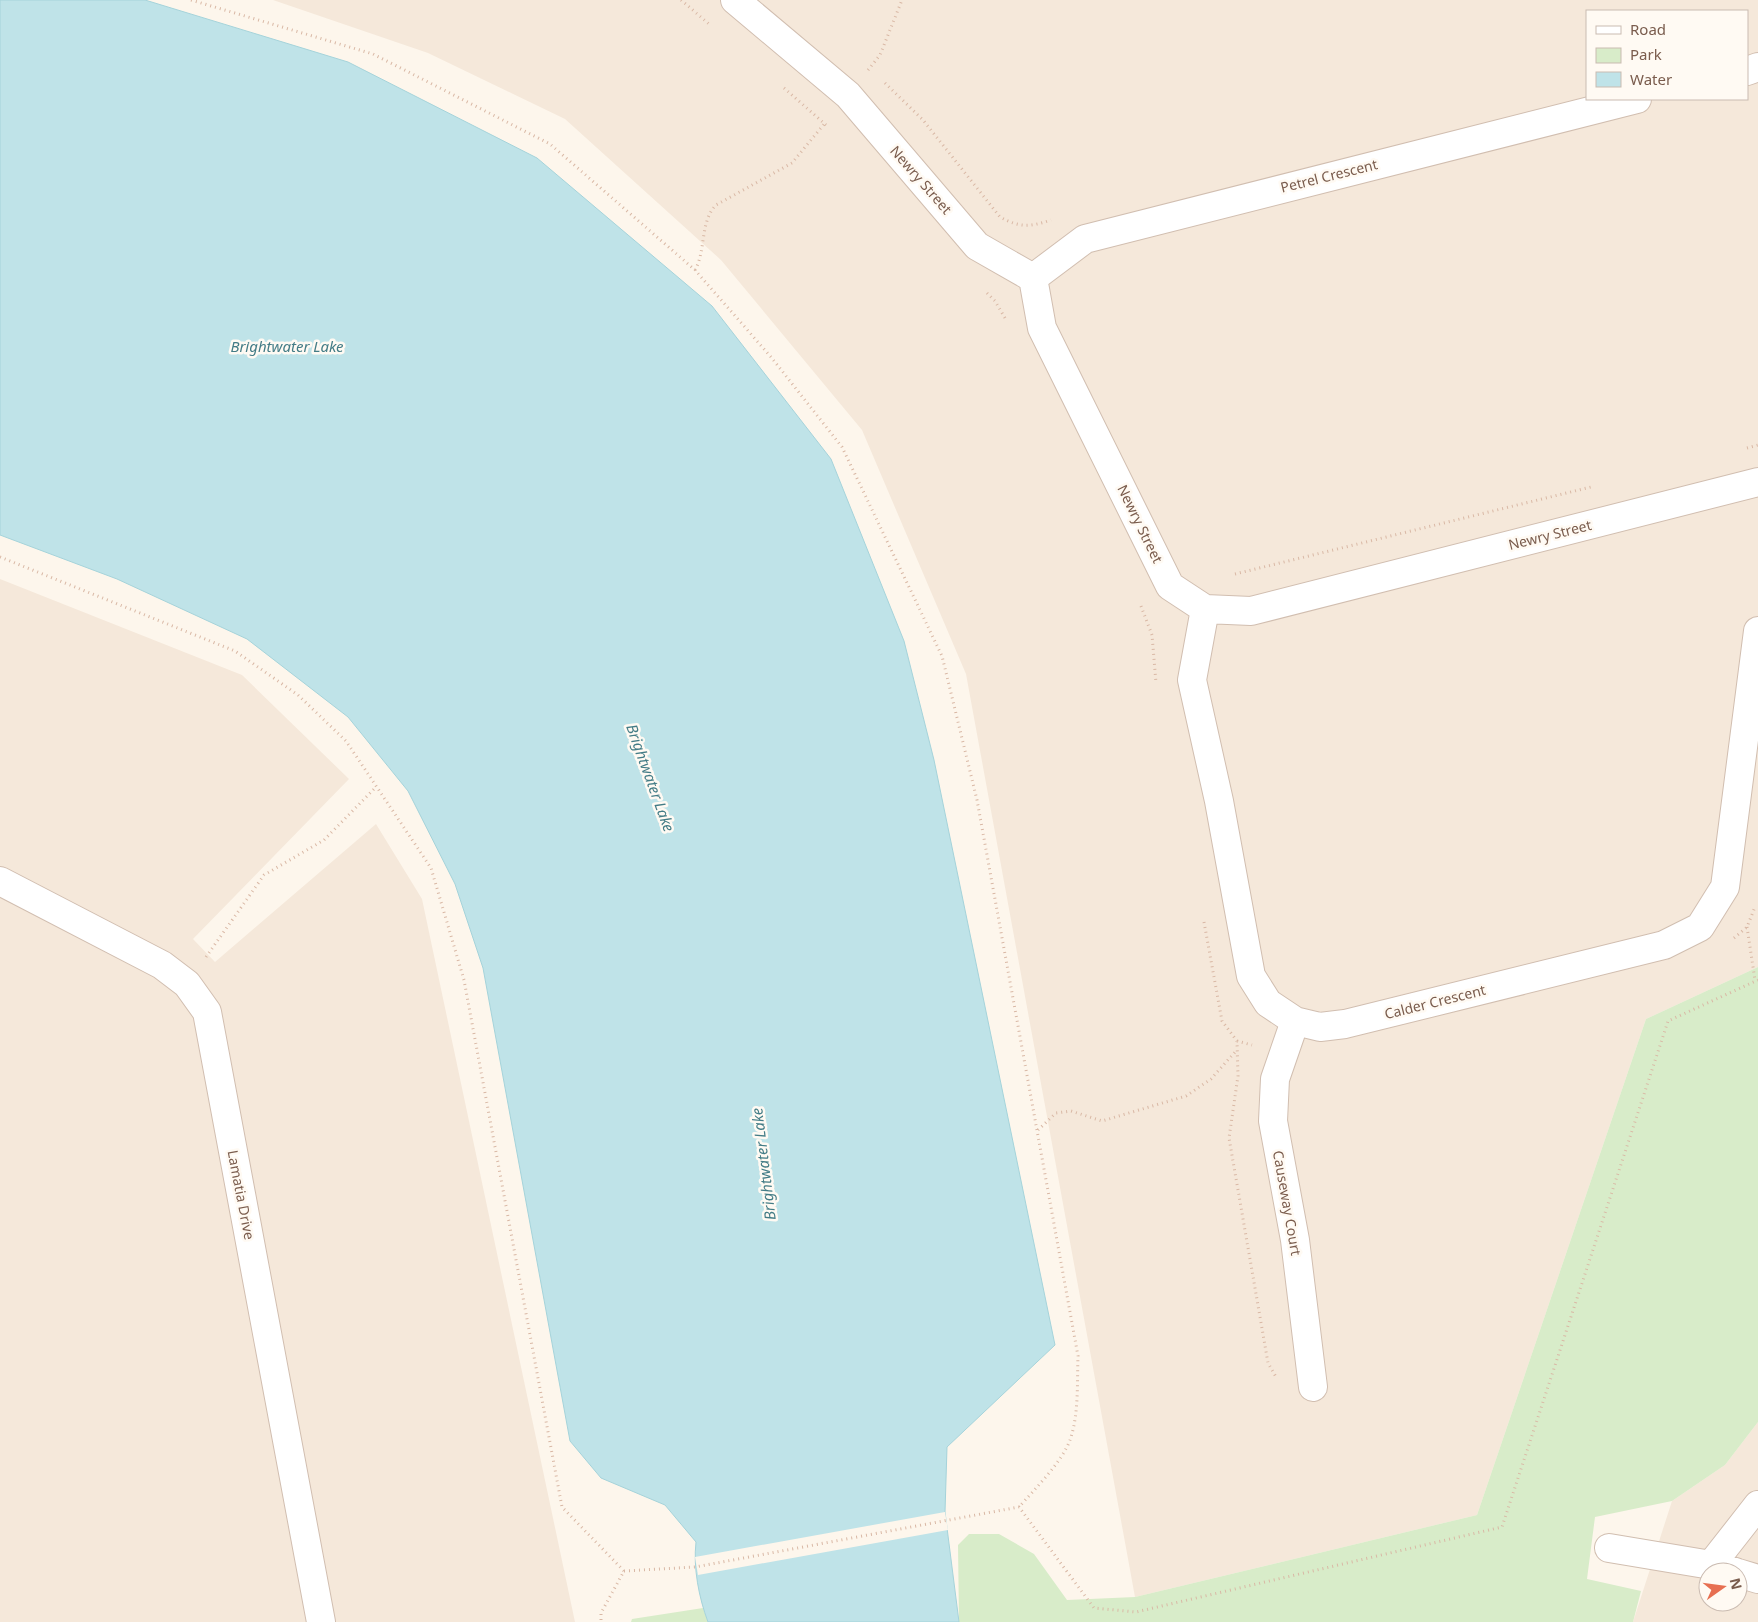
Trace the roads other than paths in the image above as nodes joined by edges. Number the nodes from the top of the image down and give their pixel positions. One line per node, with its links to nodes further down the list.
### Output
1 (735, 0): 3 (street, Newry Street)
2 (1632, 100): 3 (street, Petrel Crescent)
3 (1033, 278): 5 (street, Newry Street)
4 (1757, 490): 5 (street, Newry Street)
5 (1205, 609): 8 (street, Calder Crescent)
6 (1758, 631): 8 (street, Calder Crescent)
7 (0, 881): 14 (street, Lamatia Drive)
8 (1295, 1022): 9 (street, Causeway Court)
9 (1313, 1387)
10 (1758, 1505): 12 (street)
11 (1609, 1548): 13 (street)
12 (1732, 1562)
13 (1698, 1564)
14 (321, 1622)

